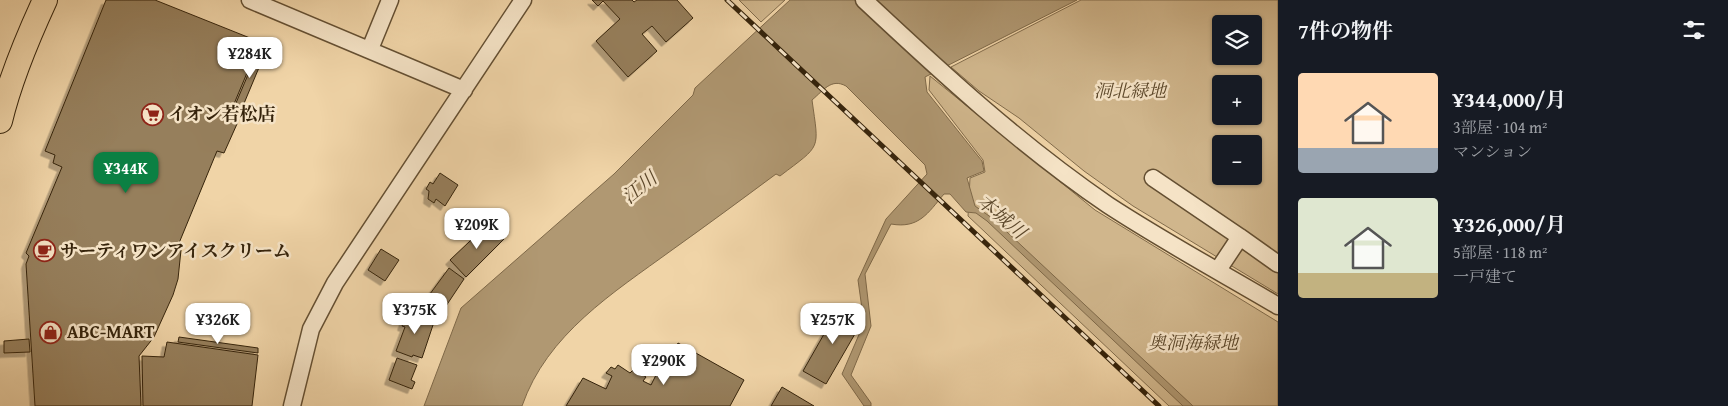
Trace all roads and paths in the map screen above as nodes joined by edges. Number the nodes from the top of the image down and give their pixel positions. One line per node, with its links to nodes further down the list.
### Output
1 (29, 0): 8 (highway)
2 (45, 0): 10 (highway)
3 (250, 0): 7 (street)
4 (390, 0): 7 (street)
5 (524, 0): 9 (street)
6 (864, 0): 14 (street)
7 (370, 49): 9 (street)
8 (0, 78)
9 (464, 90): 16 (street)
10 (0, 121)
11 (1153, 178): 12 (street)
12 (1240, 237): 13 (street); 14 (street)
13 (1278, 264)
14 (1218, 270): 15 (street)
15 (1278, 306)
16 (292, 406)

